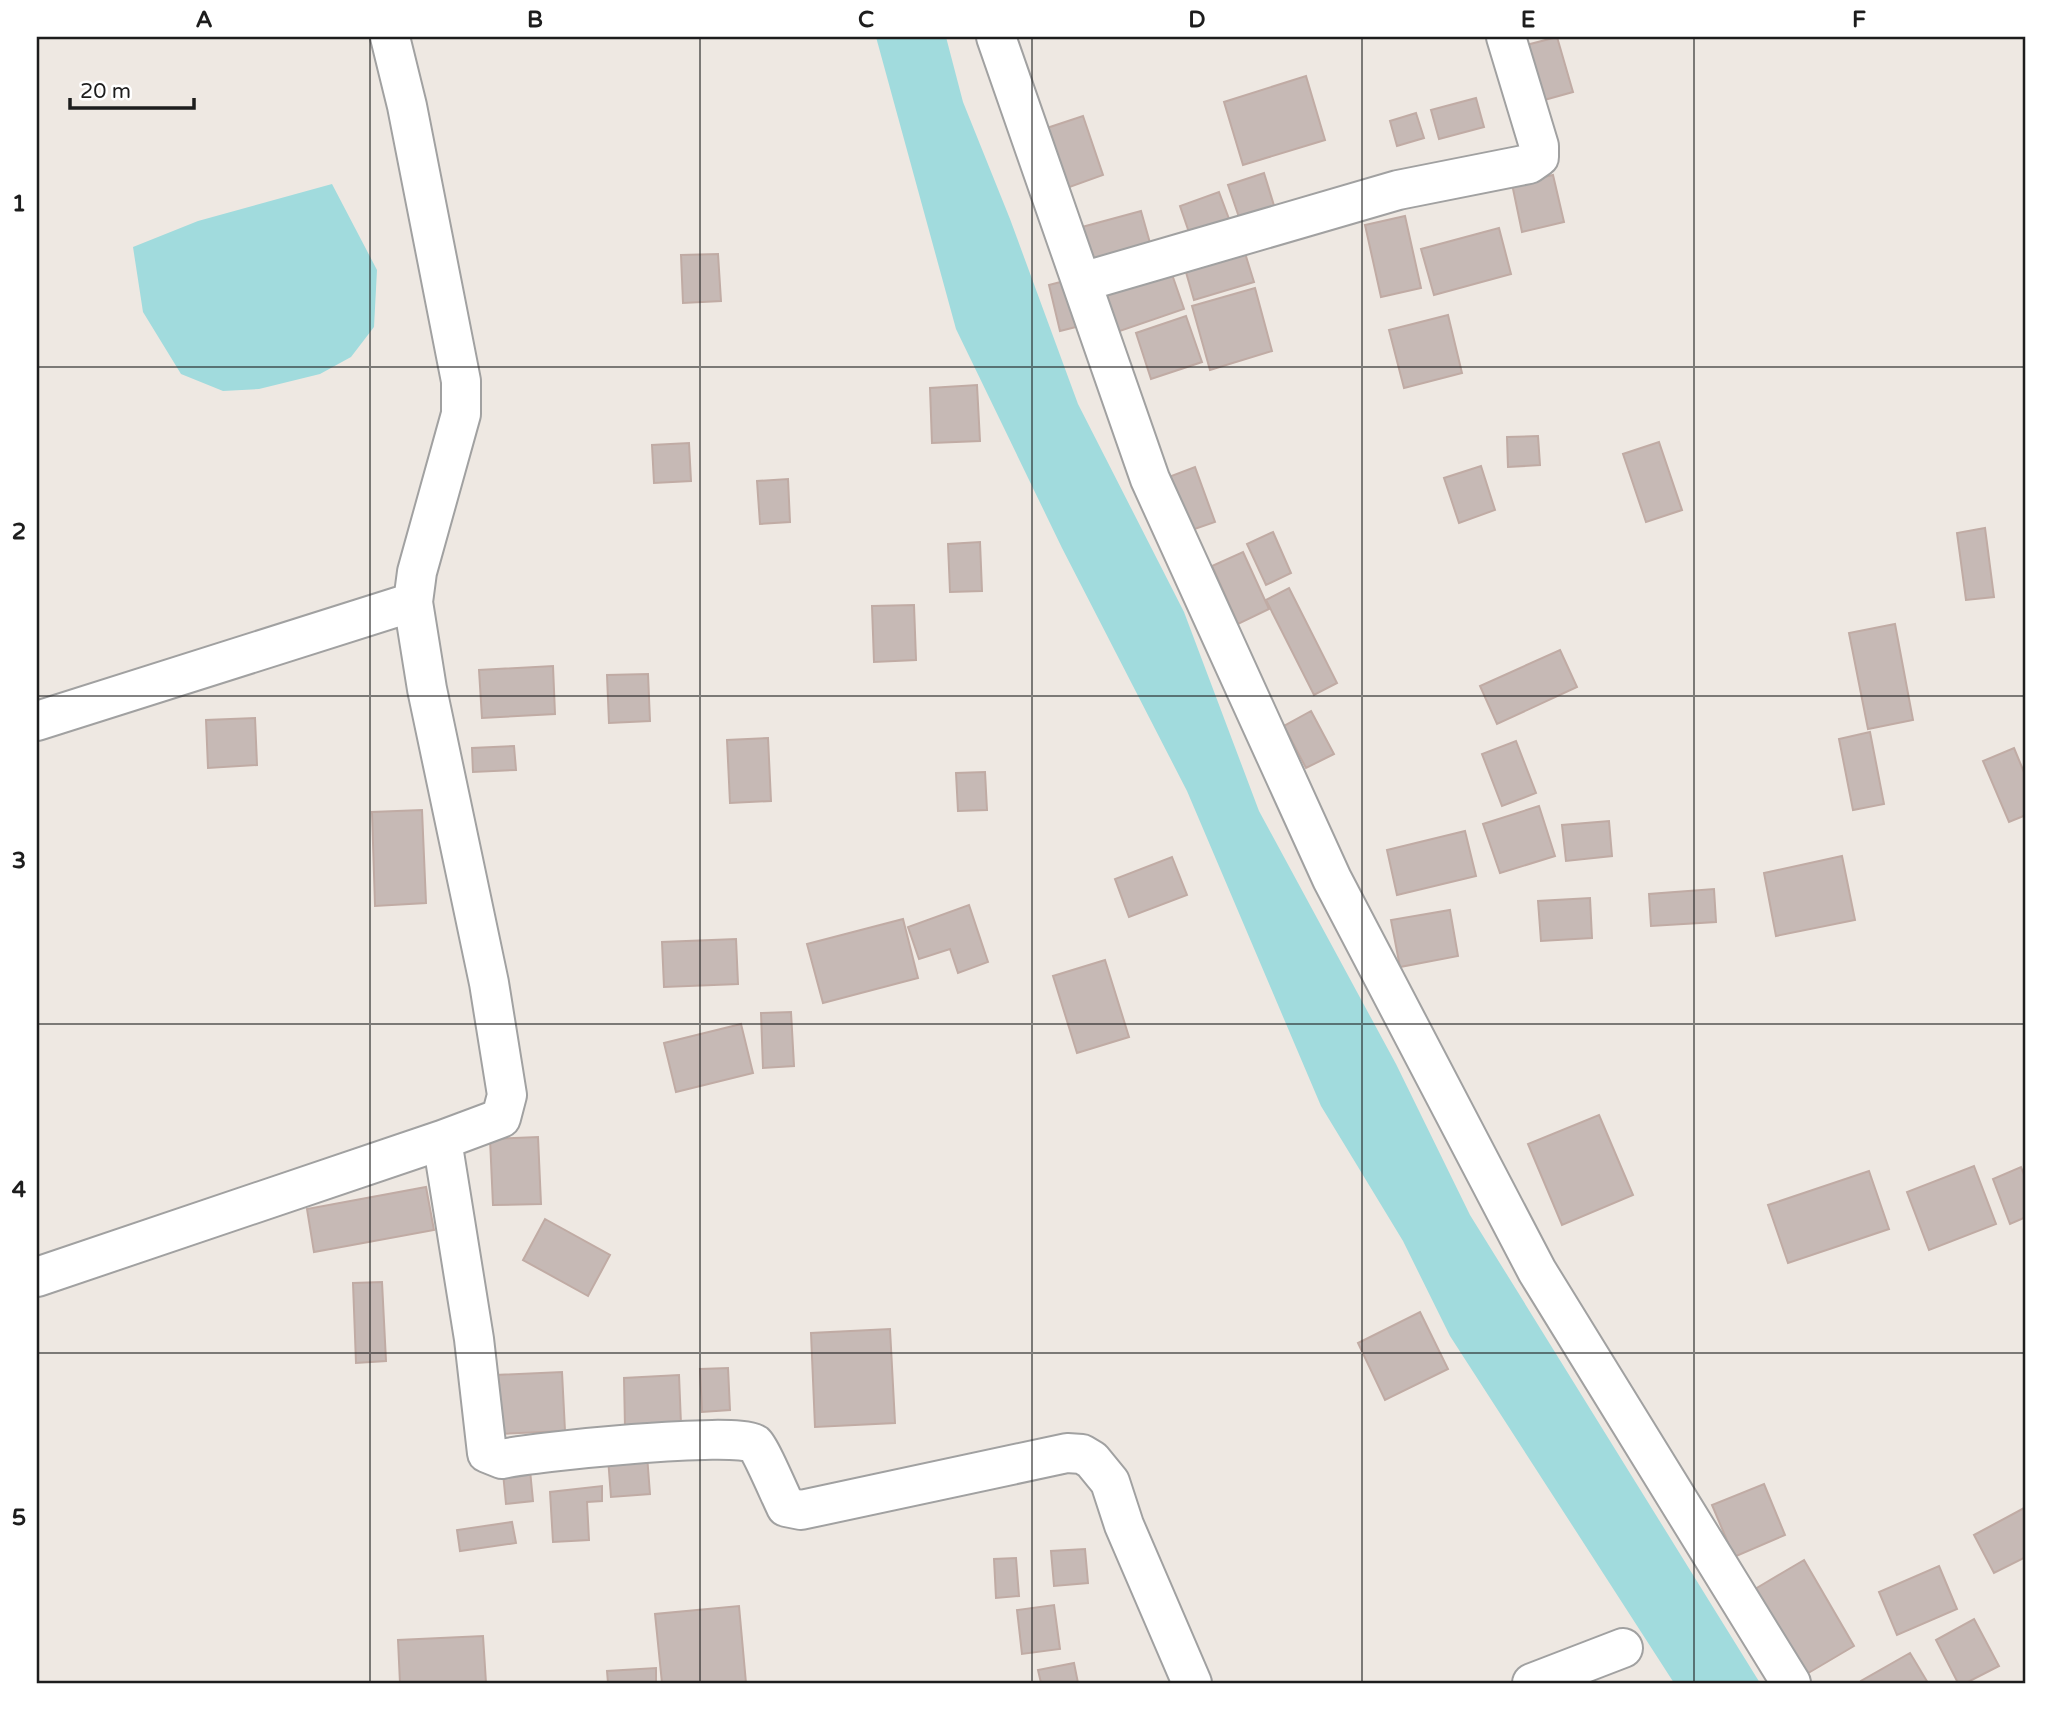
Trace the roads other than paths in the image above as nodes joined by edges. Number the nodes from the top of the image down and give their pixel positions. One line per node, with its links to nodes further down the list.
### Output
1 (390, 37): 5 (street)
2 (996, 37): 4 (street)
3 (1506, 37): 4 (street)
4 (1082, 282): 12 (street)
5 (412, 602): 6 (street); 7 (street)
6 (37, 721)
7 (442, 1140): 8 (street); 10 (street)
8 (37, 1277)
9 (1623, 1648): 11 (street)
10 (1192, 1683)
11 (1532, 1683)
12 (1790, 1683)

